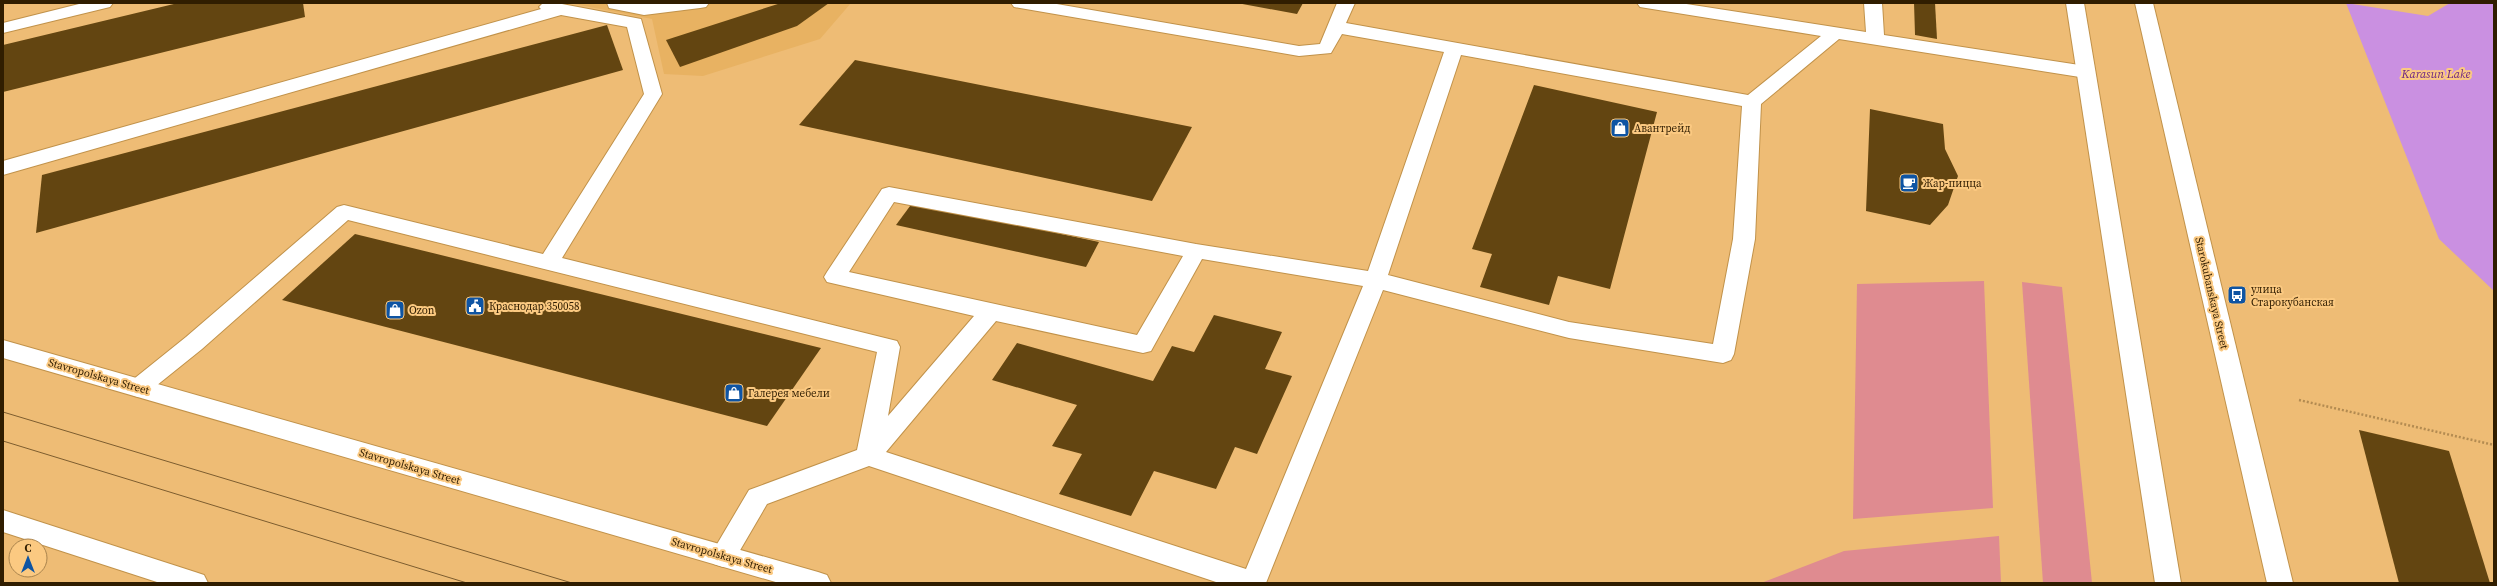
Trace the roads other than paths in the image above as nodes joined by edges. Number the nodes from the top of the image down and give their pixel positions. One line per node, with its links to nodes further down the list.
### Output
1 (104, 3): 13 (main road)
2 (530, 3): 11 (main road)
3 (608, 3): 4 (main road)
4 (700, 3)
5 (1020, 3): 12 (main road)
6 (1346, 3): 12 (main road)
7 (1646, 3): 14 (main road)
8 (1873, 3): 15 (main road)
9 (2075, 3): 17 (main road)
10 (2144, 3): 32 (main road, Starokubanskaya Street)
11 (562, 9): 19 (main road); 21 (main road)
12 (1336, 27): 16 (main road)
13 (3, 28)
14 (1835, 33): 15 (main road); 18 (main road)
15 (1875, 39): 17 (main road)
16 (1454, 48): 18 (main road); 22 (main road)
17 (2086, 72): 31 (main road)
18 (1752, 102): 22 (main road)
19 (3, 168)
20 (1196, 251): 22 (main road); 23 (main road); 23 (main road)
21 (549, 262): 25 (main road); 26 (main road)
22 (1376, 280): 26 (main road)
23 (992, 310): 26 (main road)
24 (3, 349): 25 (main road, Stavropolskaya Street)
25 (138, 388): 28 (main road, Stavropolskaya Street)
26 (868, 456): 28 (main road)
27 (3, 521): 29 (main road)
28 (723, 556): 30 (main road, Stavropolskaya Street)
29 (195, 583)
30 (818, 583)
31 (2168, 583)
32 (2280, 583)

